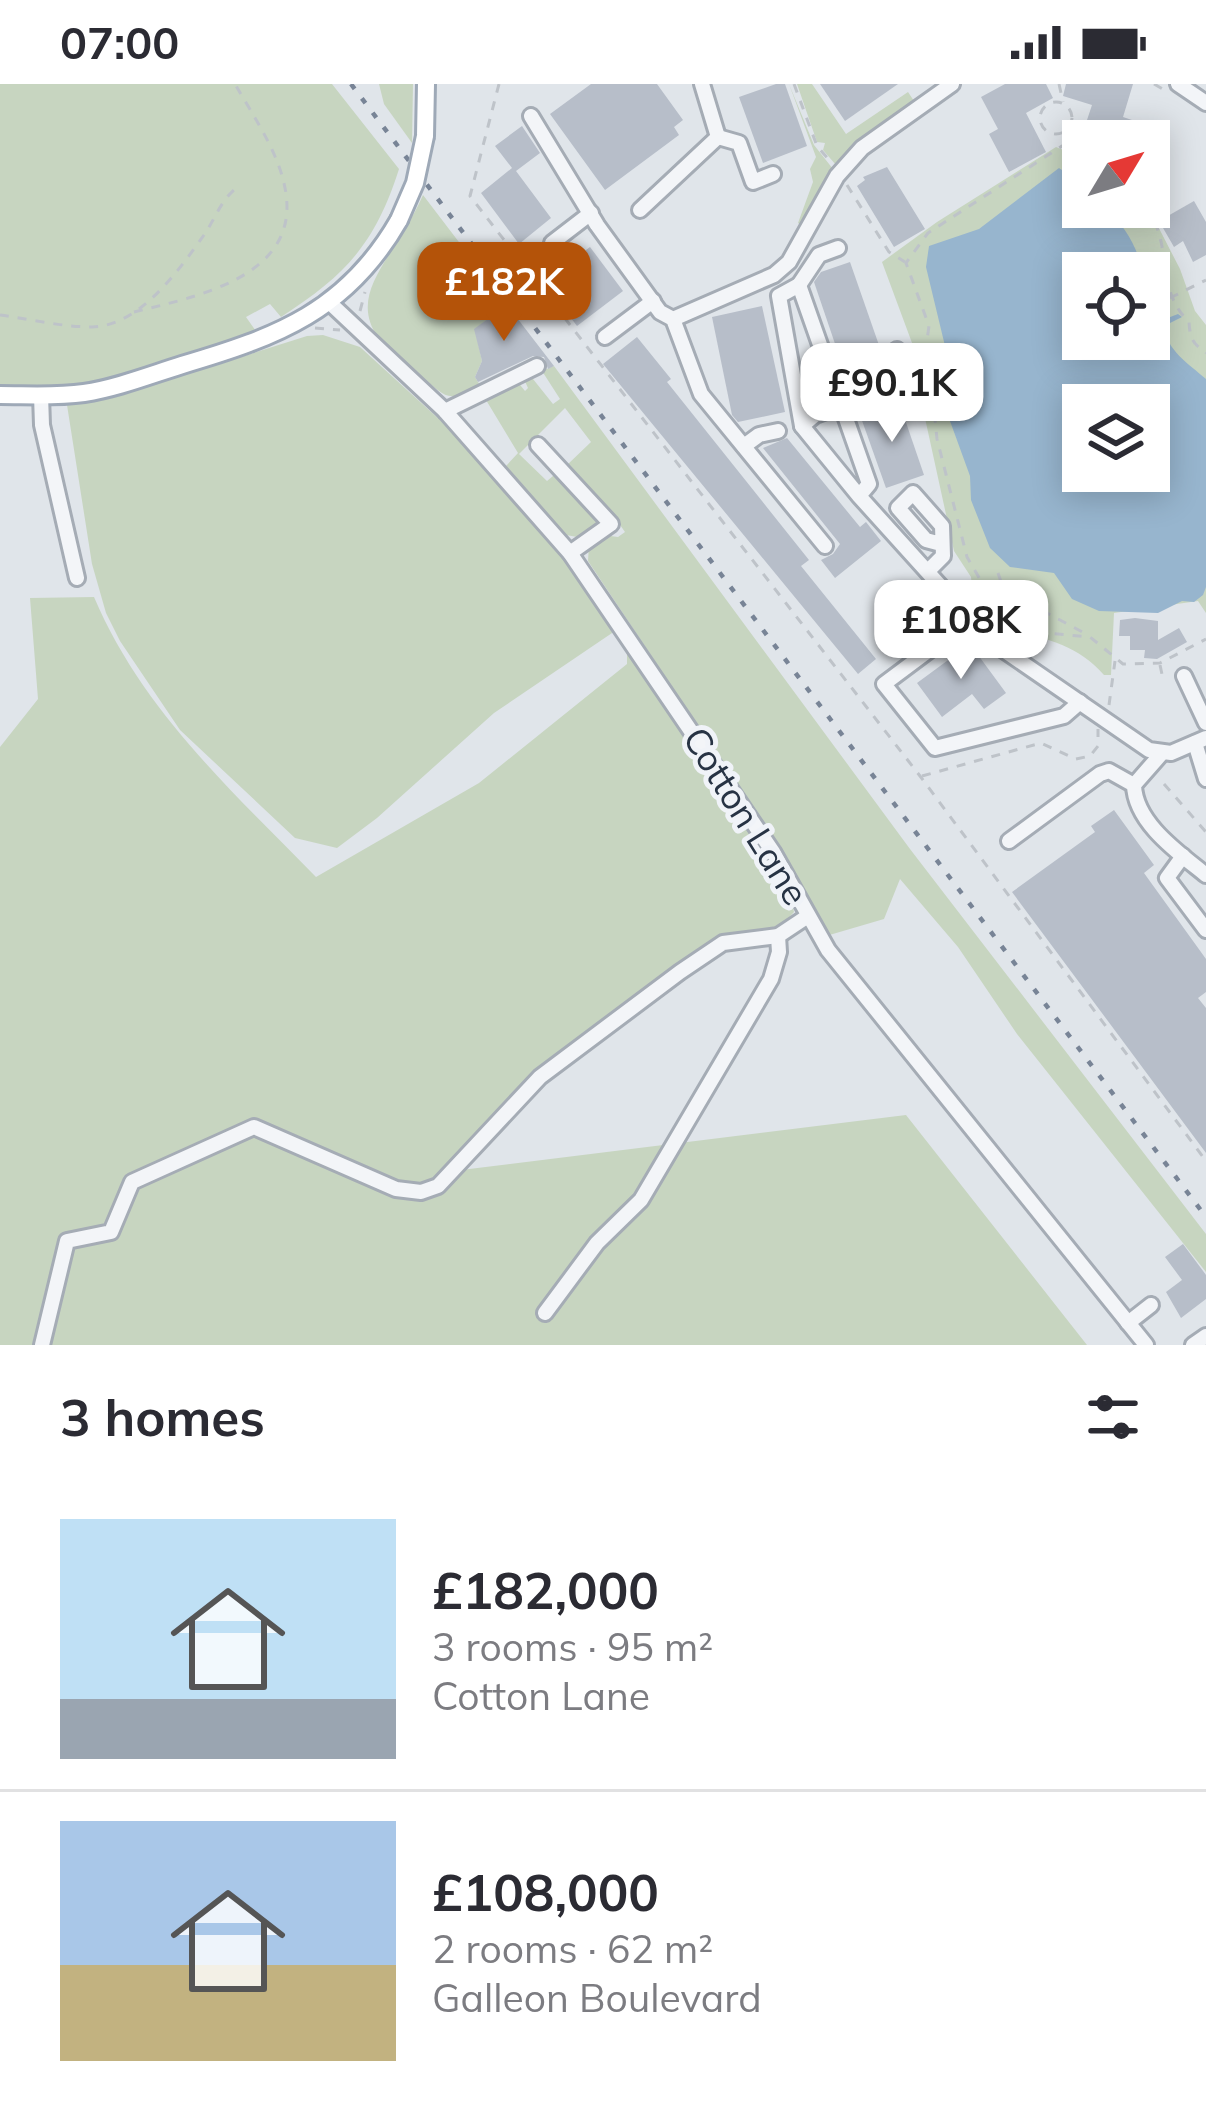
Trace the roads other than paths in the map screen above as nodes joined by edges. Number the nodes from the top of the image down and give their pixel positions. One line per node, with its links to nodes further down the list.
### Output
1 (426, 84): 15 (main road, bridge)
2 (702, 84): 7 (street)
3 (952, 84): 16 (street)
4 (1178, 84): 5 (street)
5 (1206, 103)
6 (531, 116): 10 (street)
7 (718, 137): 8 (street); 9 (street)
8 (773, 174)
9 (640, 210)
10 (591, 213): 12 (street); 14 (street)
11 (838, 248): 13 (street)
12 (562, 256)
13 (799, 285): 23 (street); 26 (street)
14 (653, 301): 16 (street); 17 (street)
15 (330, 303): 22 (main road); 25 (street, Cotton Lane)
16 (673, 319): 29 (street)
17 (605, 338)
18 (897, 350): 20 (street)
19 (537, 366): 25 (street)
20 (907, 381): 23 (street); 24 (street)
21 (0, 395): 22 (main road)
22 (41, 395): 35 (street)
23 (842, 405): 26 (street); 30 (street)
24 (916, 405)
25 (445, 411): 33 (street, Cotton Lane)
26 (802, 426): 30 (street)
27 (778, 431): 29 (street)
28 (538, 446): 33 (street)
29 (744, 446): 32 (street)
30 (859, 496): 34 (street)
31 (941, 544): 34 (street)
32 (825, 546)
33 (570, 553): 47 (street, Cotton Lane)
34 (928, 571): 36 (street)
35 (76, 578)
36 (966, 613): 38 (street); 38 (street)
37 (1184, 676): 39 (street)
38 (1080, 702): 41 (street)
39 (1206, 723)
40 (1200, 740): 41 (street); 42 (street)
41 (1162, 753): 43 (street)
42 (1206, 779)
43 (1134, 785): 44 (street); 45 (street)
44 (1009, 841)
45 (1183, 856): 46 (street); 48 (street)
46 (1206, 875)
47 (808, 916): 49 (street); 52 (street, Cotton Lane)
48 (1206, 930)
49 (778, 935): 51 (street); 54 (street)
50 (1151, 1306): 52 (street)
51 (545, 1313)
52 (1128, 1323): 55 (street, Cotton Lane)
53 (1206, 1336): 56 (street)
54 (42, 1345)
55 (1146, 1345)
56 (1193, 1345)

